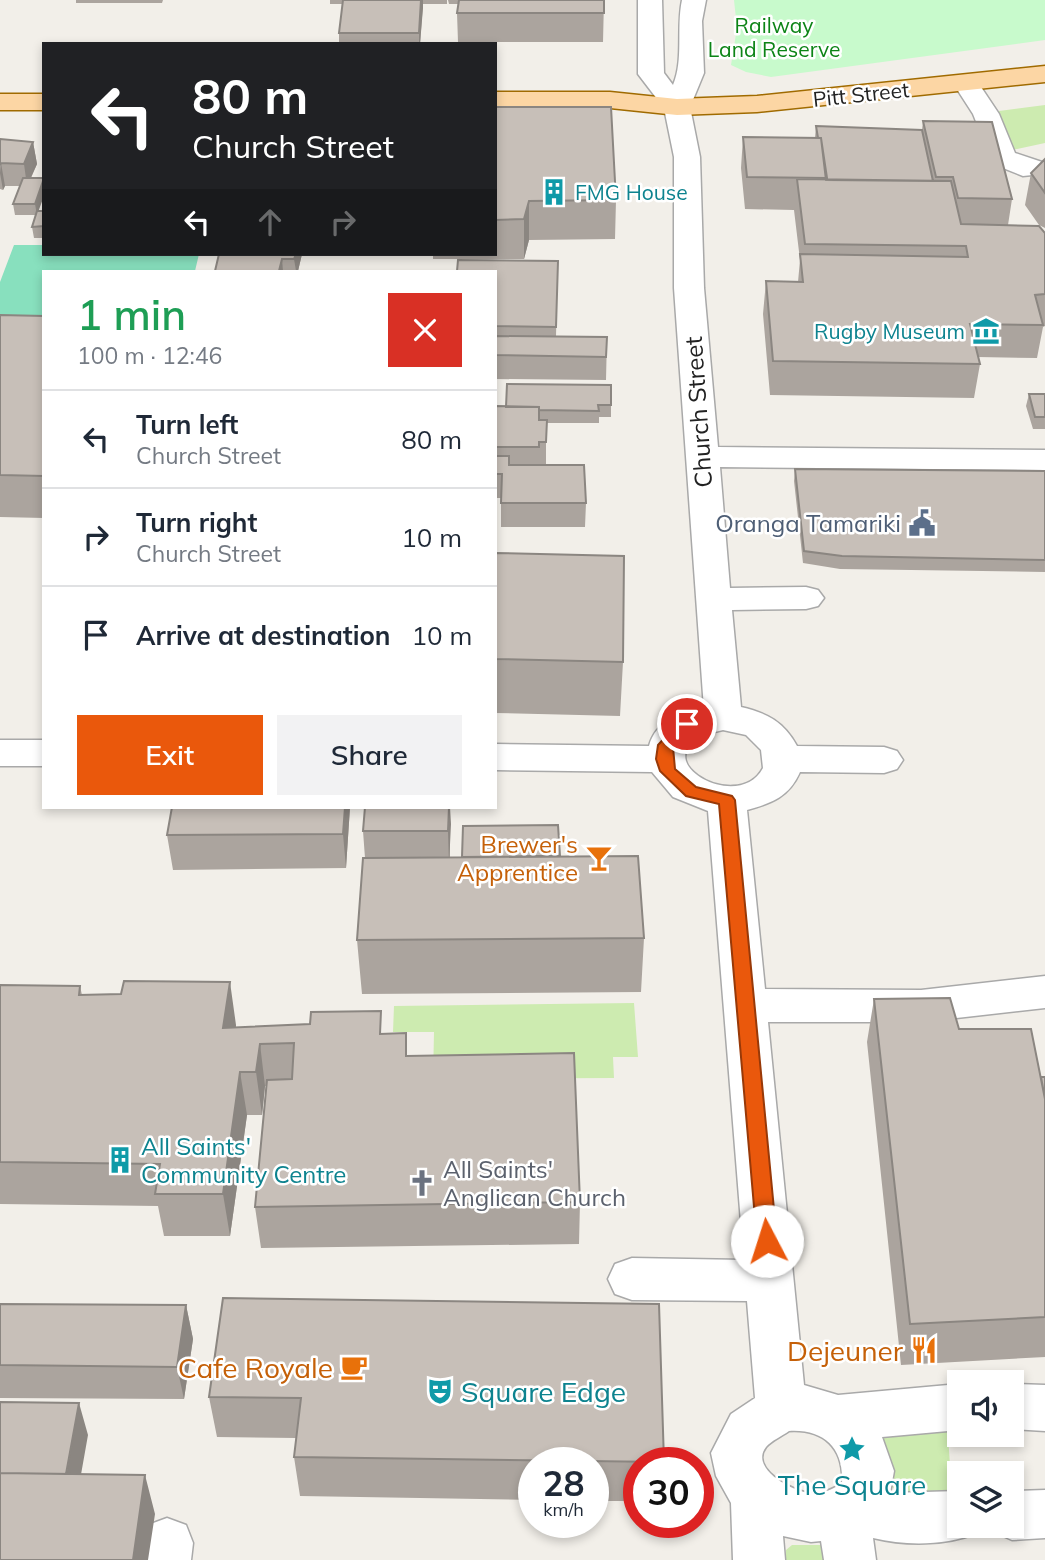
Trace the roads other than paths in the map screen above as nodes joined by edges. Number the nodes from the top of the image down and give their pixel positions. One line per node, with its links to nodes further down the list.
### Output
1 (650, 0): 9 (street, Church Street)
2 (694, 0): 9 (street)
3 (1045, 54): 5 (main road)
4 (1045, 74): 5 (main road, Pitt Street)
5 (978, 82): 9 (main road, Pitt Street); 13 (street)
6 (497, 100): 9 (main road, Pitt Street)
7 (0, 102): 8 (main road)
8 (42, 102)
9 (677, 107): 12 (main road, Pitt Street); 14 (street, Church Street)
10 (0, 121): 11 (main road)
11 (42, 121)
12 (497, 124)
13 (1032, 168)
14 (702, 457): 15 (street); 16 (street, Church Street)
15 (1045, 460)
16 (713, 598): 17 (street); 18 (street, Church Street)
17 (806, 598)
18 (723, 717): 22 (street); 23 (street)
19 (0, 753): 20 (street)
20 (42, 754)
21 (497, 757): 22 (street)
22 (664, 759): 25 (street)
23 (784, 760): 24 (street); 25 (street)
24 (884, 760)
25 (727, 800): 27 (street)
26 (1045, 992): 27 (street)
27 (746, 1005): 29 (street)
28 (632, 1279): 29 (street)
29 (771, 1281): 33 (street)
30 (947, 1408): 34 (street)
31 (1024, 1408): 32 (street)
32 (1045, 1408)
33 (781, 1409): 34 (street); 35 (street)
34 (834, 1418): 39 (street)
35 (755, 1507): 39 (street); 40 (street)
36 (1045, 1514): 37 (street)
37 (1024, 1515)
38 (947, 1517): 39 (street)
39 (850, 1529)
40 (759, 1560)

